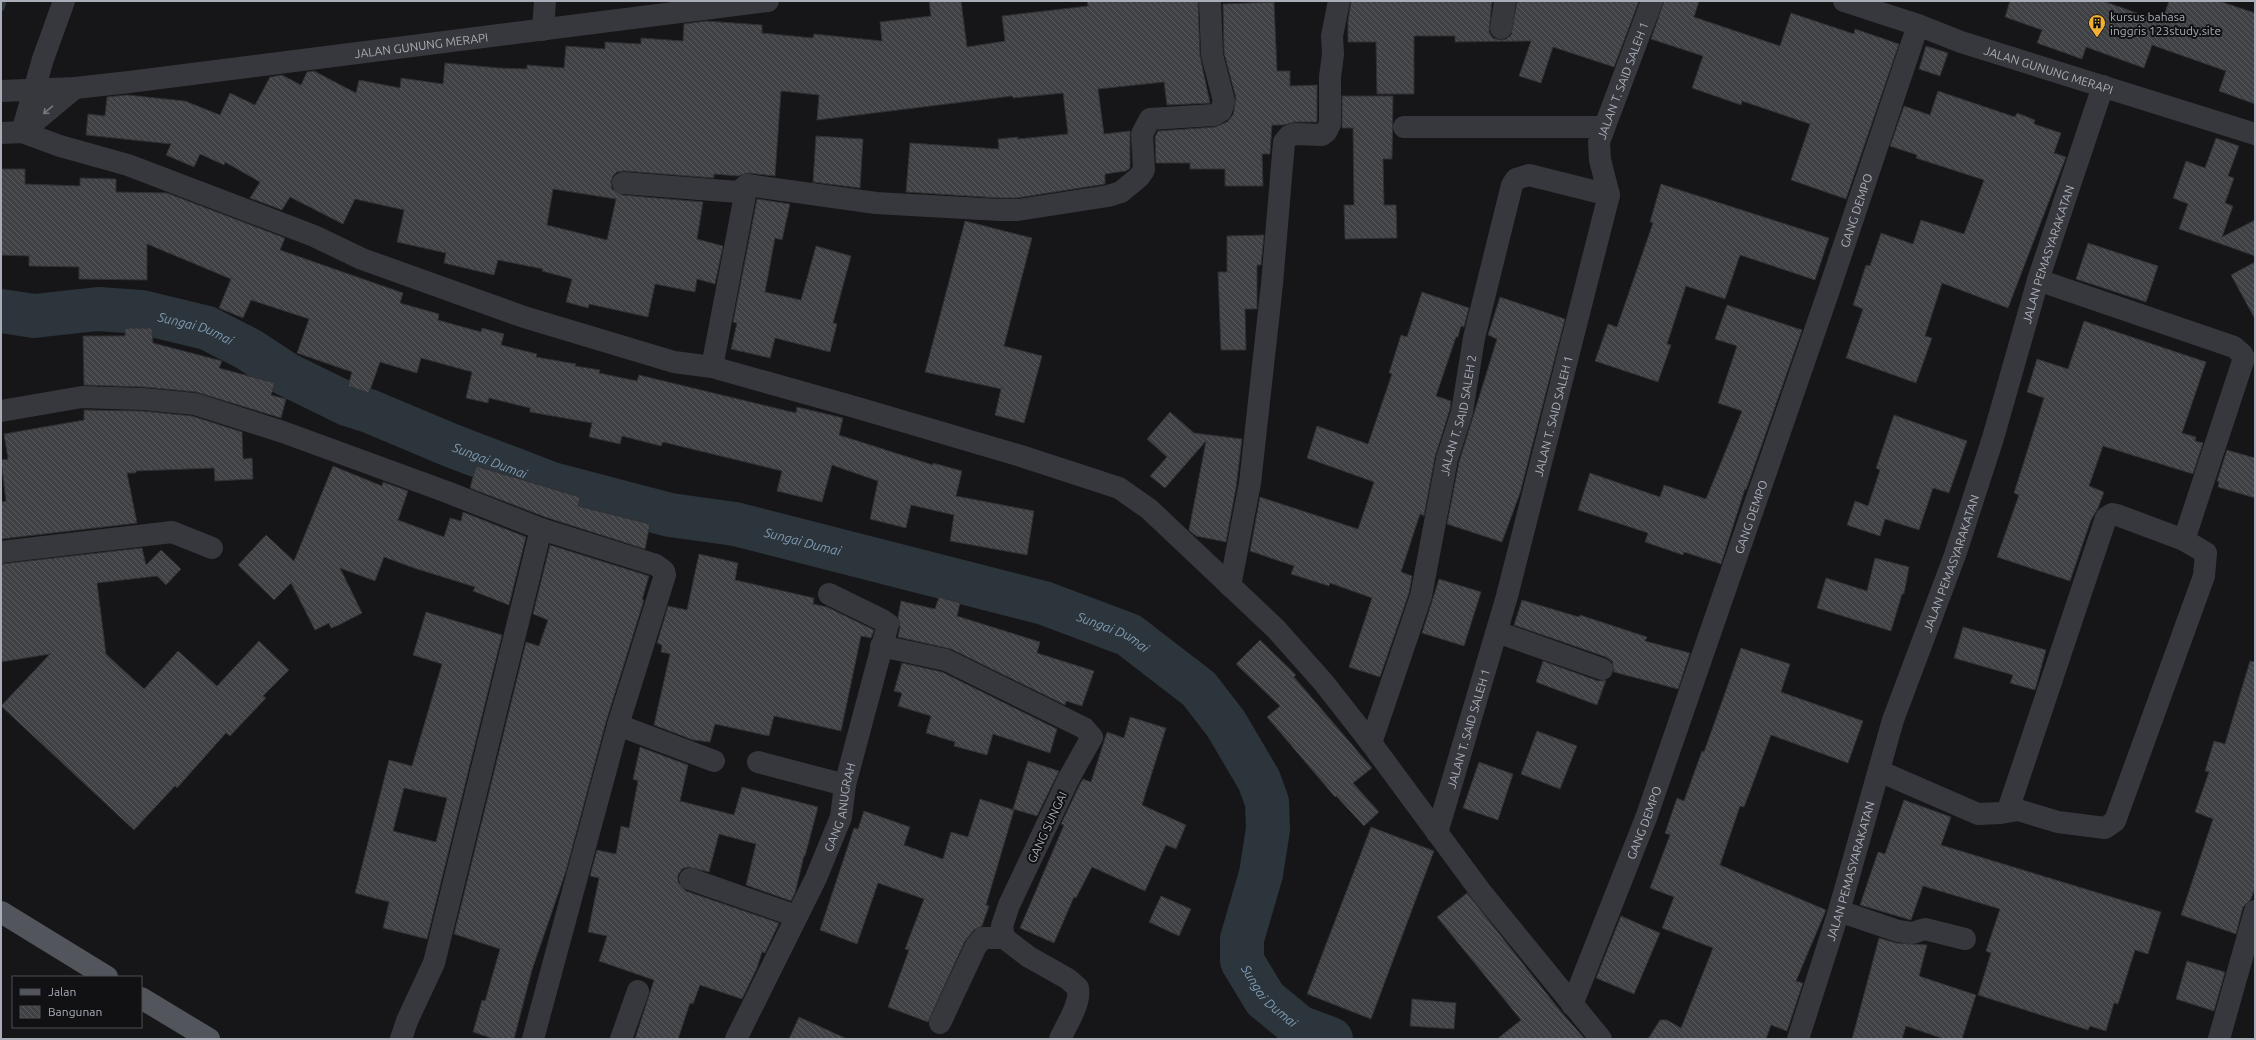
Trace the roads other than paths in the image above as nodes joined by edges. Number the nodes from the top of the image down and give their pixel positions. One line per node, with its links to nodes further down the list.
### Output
1 (64, 1): 14 (street)
2 (546, 1): 11 (street)
3 (768, 1): 11 (street, JALAN GUNUNG MERAPI)
4 (1210, 1): 22 (street)
5 (1339, 1): 31 (street)
6 (1505, 1): 10 (street)
7 (1652, 1): 17 (street, JALAN T. SAID SALEH 1)
8 (1844, 1): 9 (street, JALAN GUNUNG MERAPI)
9 (1918, 25): 12 (street, JALAN GUNUNG MERAPI); 54 (street, GANG DEMPO)
10 (1501, 28)
11 (543, 30): 13 (street, JALAN GUNUNG MERAPI)
12 (2103, 86): 20 (street, JALAN GUNUNG MERAPI); 24 (street, JALAN PEMASYARAKATAN)
13 (74, 88): 14 (street, JALAN GUNUNG MERAPI); 18 (street, one-way to 18)
14 (34, 90): 15 (street, JALAN GUNUNG MERAPI); 18 (street)
15 (1, 91)
16 (1404, 127): 17 (street)
17 (1603, 127): 23 (street, JALAN T. SAID SALEH 1)
18 (22, 132): 19 (street); 25 (street)
19 (1, 133)
20 (2255, 134)
21 (623, 183): 22 (street)
22 (747, 186): 25 (street)
23 (1609, 195): 33 (street, JALAN T. SAID SALEH 1); 37 (street, JALAN T. SAID SALEH 2)
24 (2038, 280): 28 (street); 40 (street, JALAN PEMASYARAKATAN)
25 (712, 367): 31 (street)
26 (1, 410): 27 (street)
27 (541, 529): 36 (street); 57 (street)
28 (2184, 540): 42 (street); 42 (street)
29 (212, 548): 30 (street)
30 (1, 552)
31 (1230, 586): 37 (street)
32 (829, 594): 34 (street, GANG ANUGRAH)
33 (1497, 632): 35 (street); 43 (street, JALAN T. SAID SALEH 1)
34 (881, 646): 41 (street, GANG ANUGRAH); 49 (street, GANG SUNGAI)
35 (1602, 669)
36 (618, 725): 38 (street); 58 (street)
37 (1371, 743): 43 (street)
38 (714, 761)
39 (758, 762): 41 (street)
40 (1878, 772): 42 (street); 45 (street, JALAN PEMASYARAKATAN)
41 (845, 785): 48 (street, GANG ANUGRAH)
42 (2008, 810)
43 (1437, 832): 54 (street)
44 (690, 879): 48 (street)
45 (1839, 911): 50 (street); 63 (street, JALAN PEMASYARAKATAN)
46 (2255, 911): 64 (street)
47 (1, 912): 51 (main road)
48 (796, 916): 60 (street, GANG ANUGRAH)
49 (1004, 938): 55 (street); 61 (street)
50 (1965, 939)
51 (105, 976)
52 (638, 991): 59 (street)
53 (142, 999): 56 (main road)
54 (1572, 1005): 62 (street)
55 (940, 1023)
56 (209, 1039)
57 (401, 1039)
58 (533, 1039)
59 (621, 1039)
60 (736, 1039)
61 (1060, 1039)
62 (1600, 1039)
63 (1798, 1039)
64 (2219, 1039)

